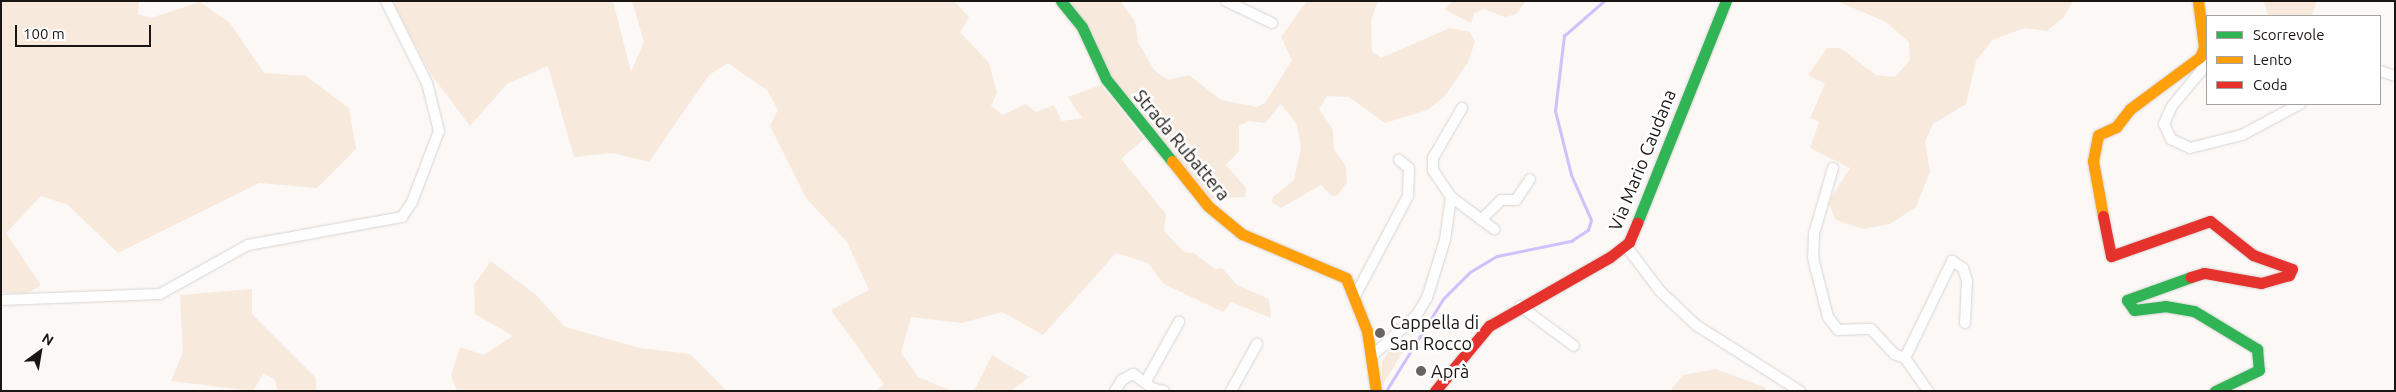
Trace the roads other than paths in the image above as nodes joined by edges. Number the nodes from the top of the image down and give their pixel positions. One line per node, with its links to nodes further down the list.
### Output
1 (386, 1): 20 (street)
2 (1061, 1): 19 (street, Strada Rubattera)
3 (1226, 1): 6 (street)
4 (1726, 1): 18 (street, Via Mario Caudana)
5 (2198, 1): 7 (street)
6 (1272, 23)
7 (2202, 52): 10 (street); 36 (street)
8 (2381, 71): 9 (street)
9 (2395, 76)
10 (2298, 105)
11 (1462, 108): 15 (street)
12 (1399, 160): 19 (street)
13 (1833, 168): 27 (street)
14 (1530, 179): 16 (street)
15 (1451, 197): 16 (street); 26 (street)
16 (1481, 220): 17 (street)
17 (1494, 229)
18 (1626, 246): 21 (street, Via Mario Caudana); 34 (street)
19 (1355, 296): 26 (street, Strada Rubattera)
20 (1, 300)
21 (1520, 306): 25 (street); 33 (street, Via Mario Caudana)
22 (1179, 322): 28 (street)
23 (1965, 323): 27 (street)
24 (1258, 344): 32 (street)
25 (1574, 346)
26 (1373, 355): 29 (street, Strada Rubattera)
27 (1904, 358): 35 (street)
28 (1146, 381): 30 (street); 31 (street)
29 (1371, 390)
30 (1115, 391)
31 (1164, 391)
32 (1231, 391)
33 (1435, 391)
34 (1800, 391)
35 (1928, 391)
36 (2215, 391)

